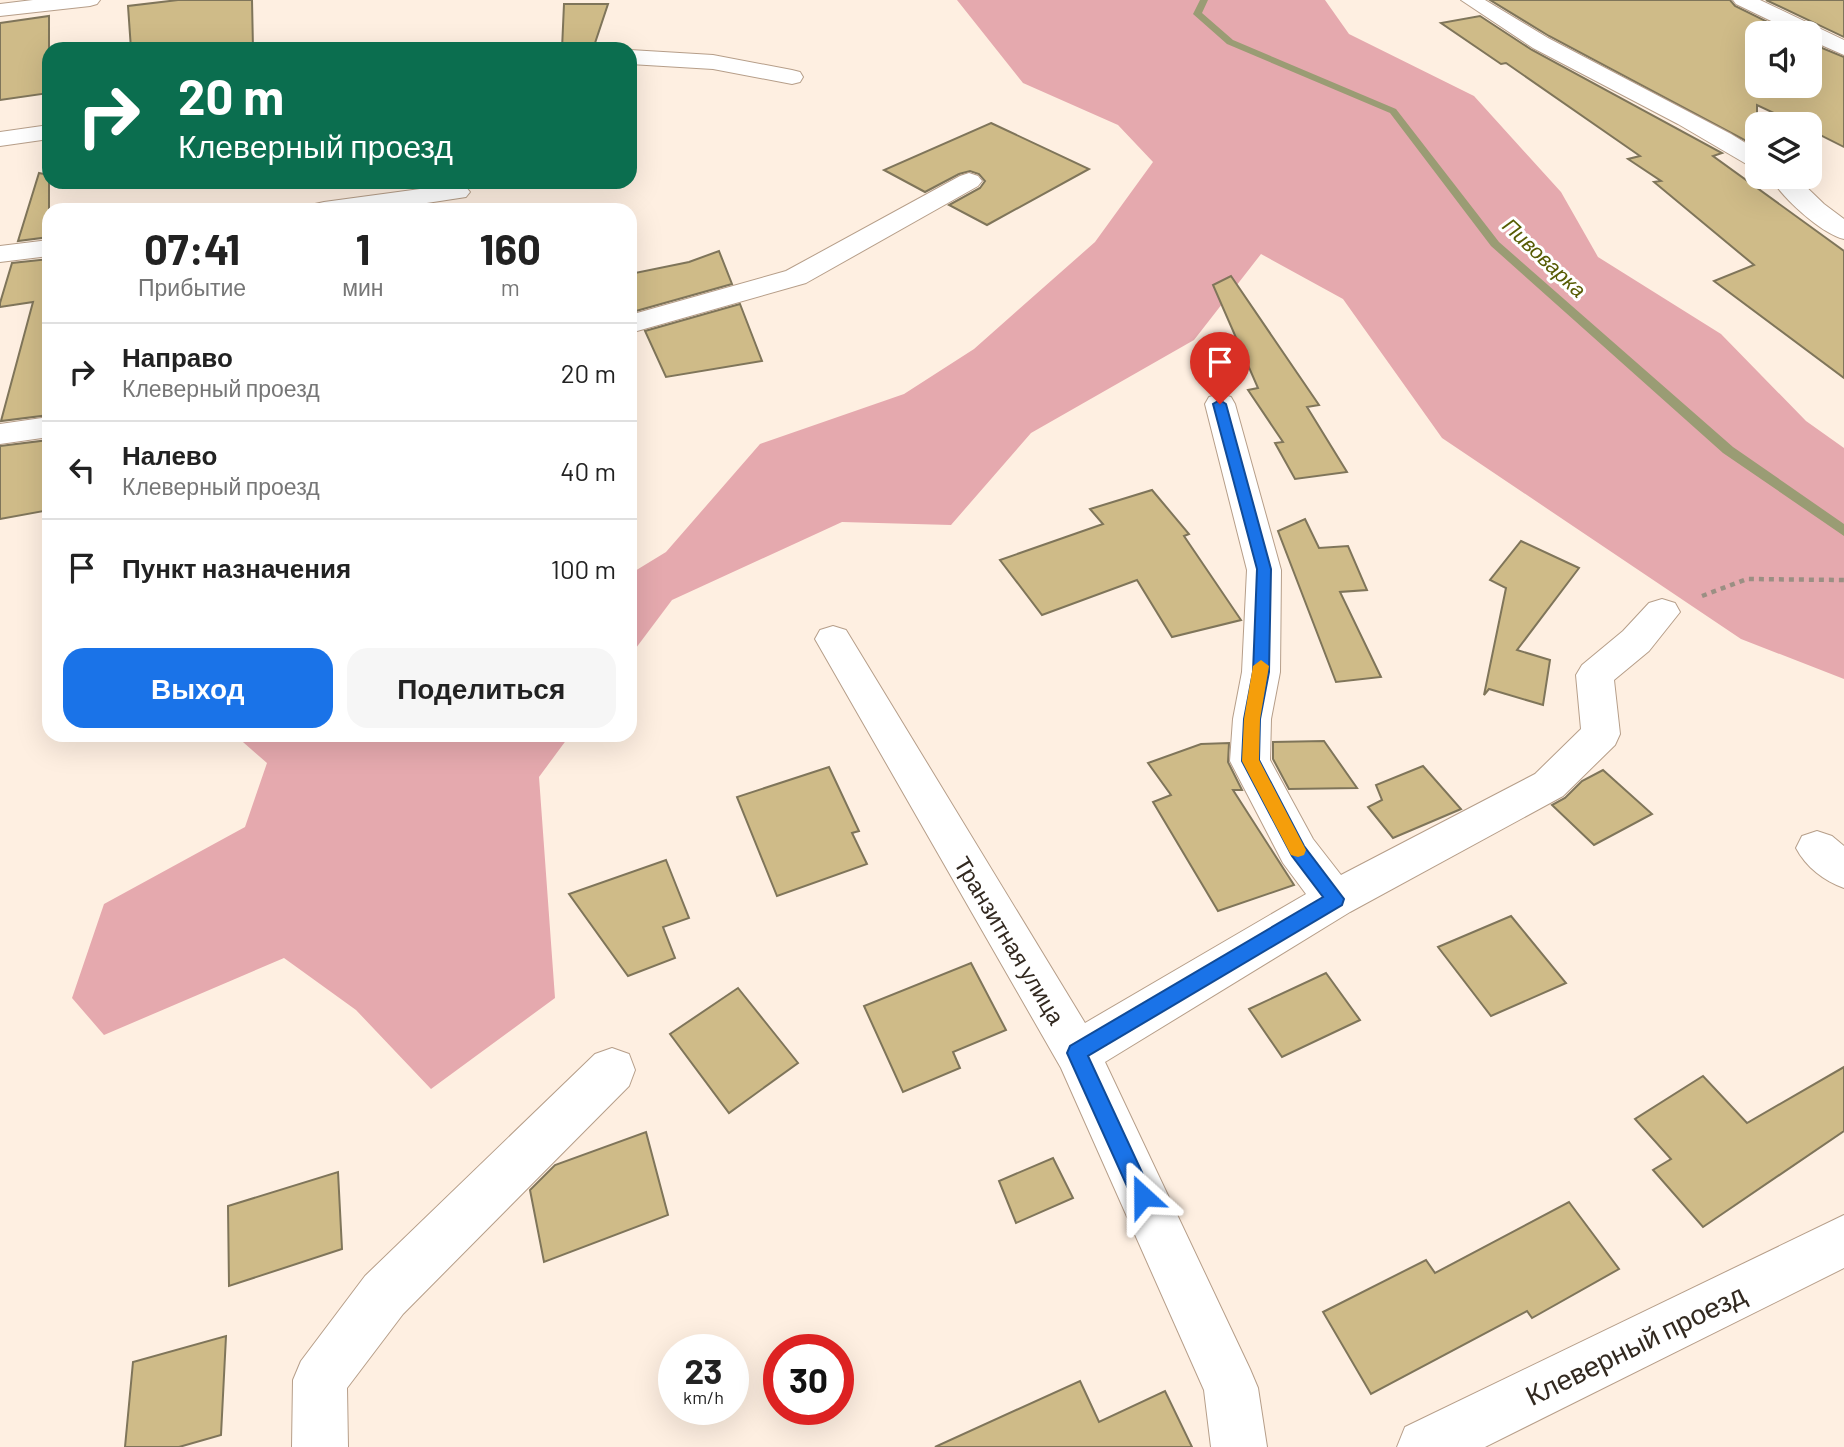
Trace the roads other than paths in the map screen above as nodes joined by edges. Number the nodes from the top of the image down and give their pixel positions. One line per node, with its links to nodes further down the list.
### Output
1 (90, 0): 4 (street)
2 (1471, 0): 10 (street)
3 (1743, 0): 5 (street)
4 (0, 10)
5 (1844, 48)
6 (637, 57): 7 (street)
7 (792, 77)
8 (42, 133): 9 (street)
9 (0, 139)
10 (1745, 152)
11 (969, 181): 18 (street)
12 (1794, 189): 15 (street)
13 (457, 192): 14 (street)
14 (376, 203)
15 (1844, 231)
16 (42, 249): 17 (street)
17 (0, 254)
18 (637, 322)
19 (1220, 404): 24 (street)
20 (42, 428): 21 (street)
21 (0, 435)
22 (1662, 612): 24 (street)
23 (833, 639): 25 (street, Транзитная улица)
24 (1335, 899): 25 (street)
25 (1077, 1053): 29 (street, Транзитная улица)
26 (612, 1070): 28 (street)
27 (1844, 1241): 30 (street, Клеверный проезд)
28 (320, 1447)
29 (1239, 1447)
30 (1425, 1447)

